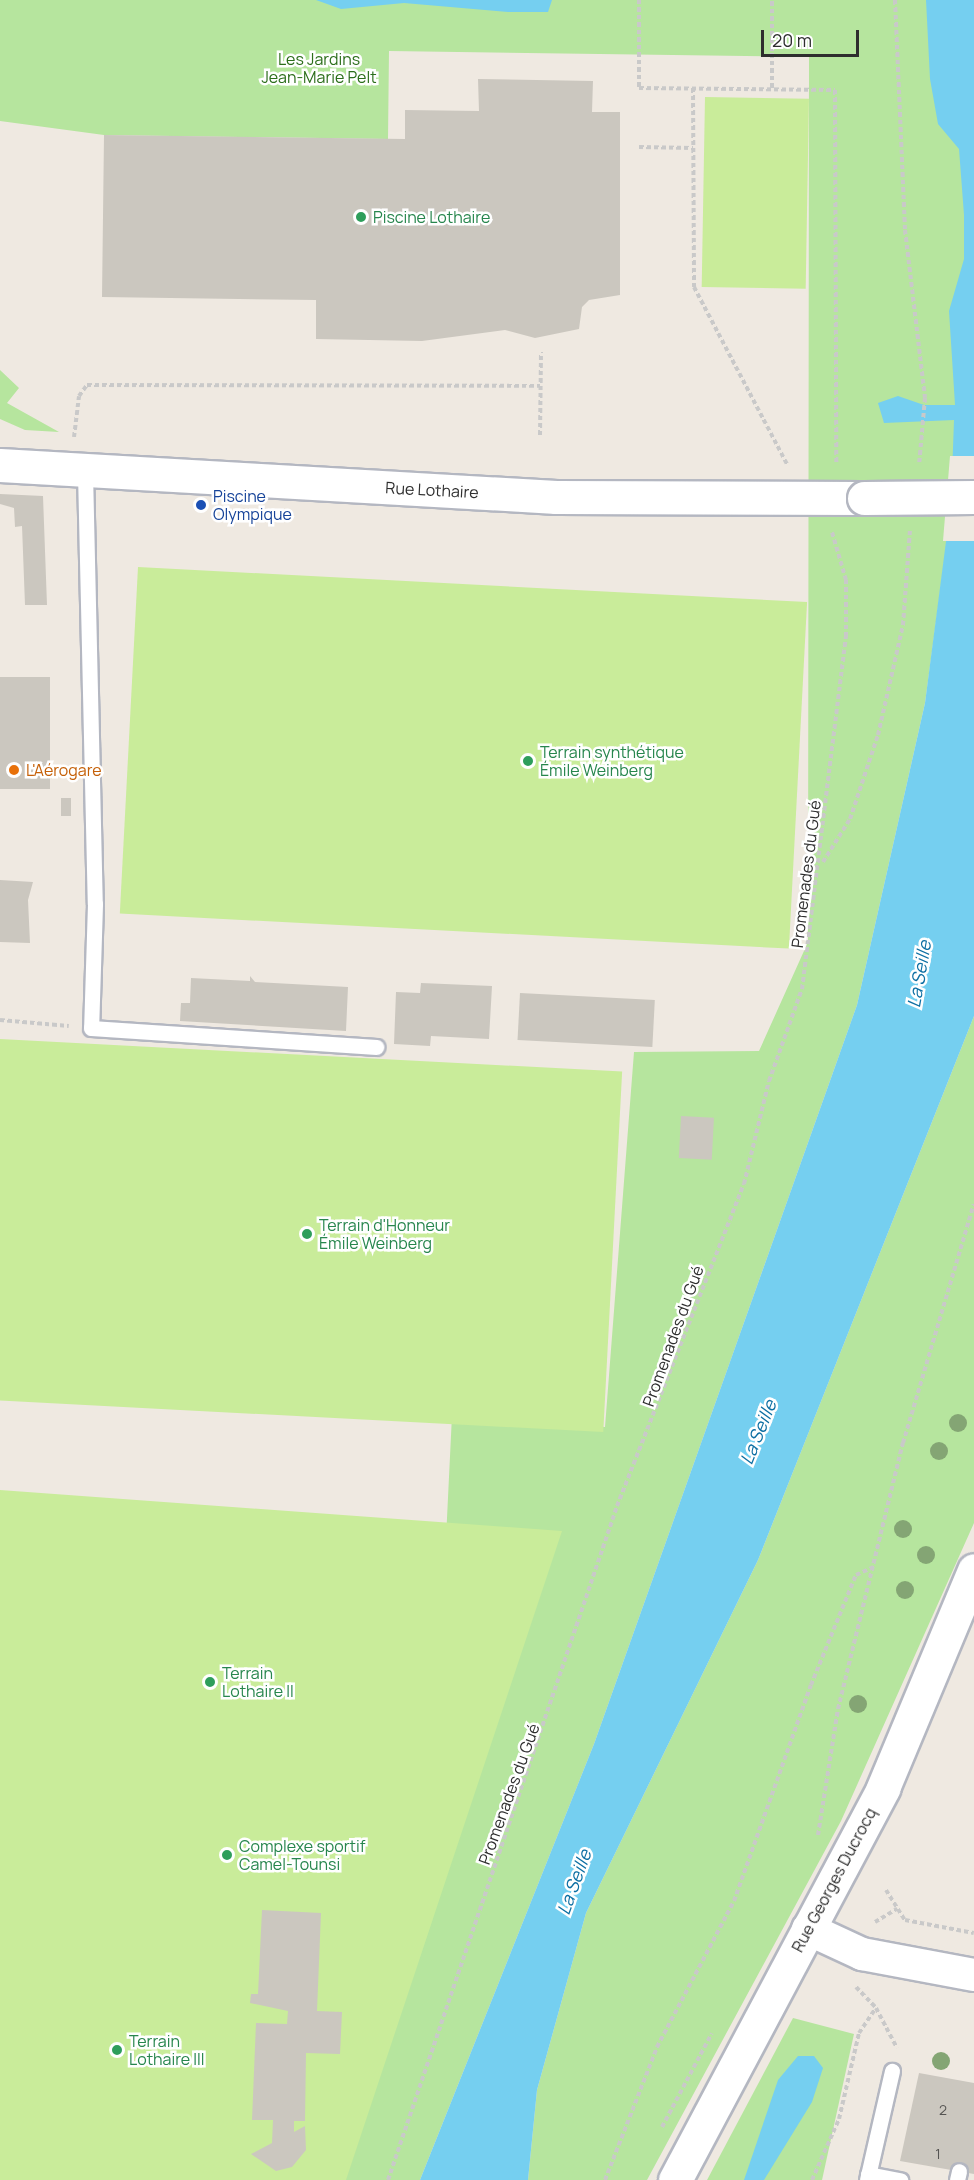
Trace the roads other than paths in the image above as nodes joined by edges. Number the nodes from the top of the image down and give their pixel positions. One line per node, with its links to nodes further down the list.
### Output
1 (0, 465): 2 (street, Rue Lothaire)
2 (79, 471): 3 (street, Rue Lothaire, bridge); 4 (lane)
3 (974, 497)
4 (376, 1047)
5 (974, 1570): 6 (street, Rue Georges Ducrocq)
6 (808, 1929): 7 (street); 10 (street, Rue Georges Ducrocq)
7 (974, 1975)
8 (892, 2071): 9 (lane)
9 (867, 2177): 11 (lane)
10 (675, 2180)
11 (900, 2180)

